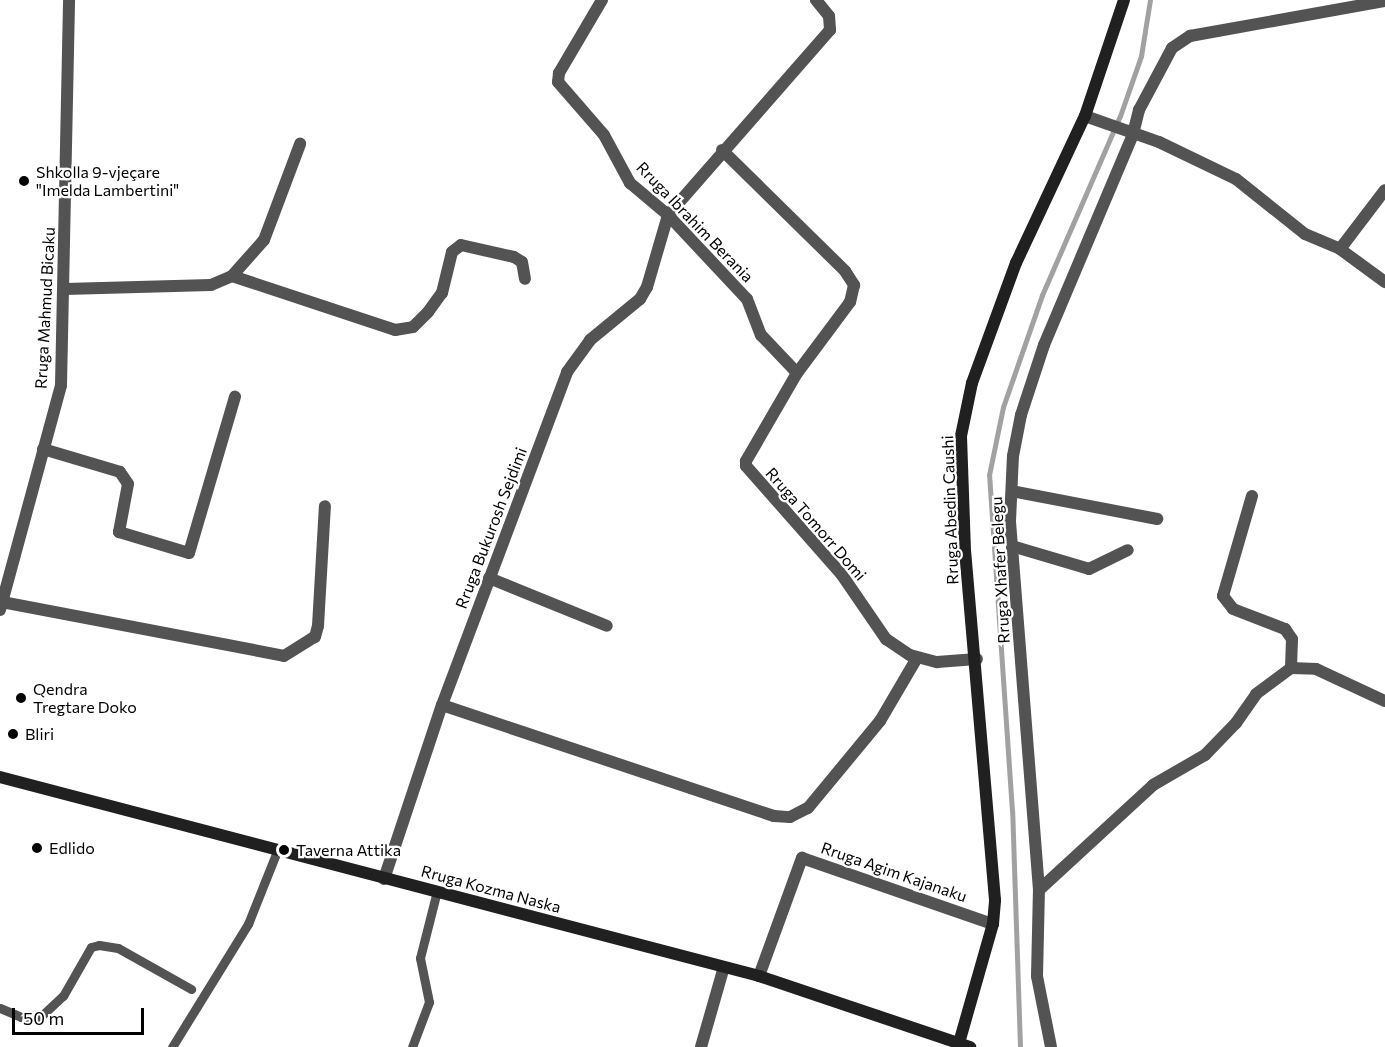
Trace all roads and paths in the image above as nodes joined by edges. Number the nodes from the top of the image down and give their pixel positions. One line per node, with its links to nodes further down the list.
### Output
1 (69, 0): 16 (street, Rruga Mahmud Bicaku)
2 (602, 0): 11 (street, Rruga Ibrahim Berania)
3 (816, 0): 9 (street)
4 (1124, 0): 6 (main road, Rruga Abedin Caushi)
5 (1385, 1): 7 (street, Rruga Xhafer Belegu)
6 (1085, 116): 7 (street); 30 (main road, Rruga Abedin Caushi)
7 (1129, 132): 12 (street); 20 (street, Rruga Xhafer Belegu)
8 (300, 144): 13 (street)
9 (722, 150): 11 (street); 17 (street, Rruga Tomorr Domi)
10 (1385, 190): 12 (street)
11 (668, 215): 17 (street, Rruga Ibrahim Berania); 26 (street, Rruga Bukurosh Sejdimi)
12 (1340, 249): 15 (street)
13 (232, 276): 14 (street); 16 (street)
14 (525, 279)
15 (1385, 282)
16 (65, 289): 19 (street, Rruga Mahmud Bicaku)
17 (797, 373): 29 (street, Rruga Tomorr Domi)
18 (235, 397): 19 (street)
19 (43, 449): 27 (street, Rruga Mahmud Bicaku)
20 (1012, 491): 23 (street); 24 (street, Rruga Xhafer Belegu)
21 (1252, 496): 31 (street)
22 (326, 506): 27 (street)
23 (1157, 519)
24 (1012, 546): 25 (street); 37 (street, Rruga Xhafer Belegu)
25 (1128, 550)
26 (489, 578): 28 (street); 33 (street, Rruga Bukurosh Sejdimi)
27 (1, 606)
28 (607, 626)
29 (917, 658): 30 (street, Rruga Tomorr Domi); 33 (street)
30 (977, 658): 39 (main road, Rruga Abedin Caushi)
31 (1291, 668): 32 (street); 37 (street)
32 (1385, 701)
33 (442, 705): 36 (street, Rruga Bukurosh Sejdimi)
34 (0, 777): 35 (main road, Rruga Kozma Naska)
35 (277, 851): 36 (main road, Rruga Kozma Naska); 45 (lane)
36 (384, 879): 38 (main road, Rruga Kozma Naska)
37 (1039, 890): 48 (street, Rruga Xhafer Belegu)
38 (437, 891): 40 (main road, Rruga Kozma Naska); 46 (lane)
39 (993, 924): 41 (street, Rruga Agim Kajanaku); 44 (main road, Rruga Abedin Caushi)
40 (724, 967): 41 (main road, Rruga Kozma Naska); 47 (street)
41 (759, 976): 44 (main road, Rruga Kozma Naska)
42 (191, 989): 43 (lane)
43 (0, 1008)
44 (962, 1046)
45 (172, 1047)
46 (412, 1047)
47 (701, 1047)
48 (1051, 1047)

